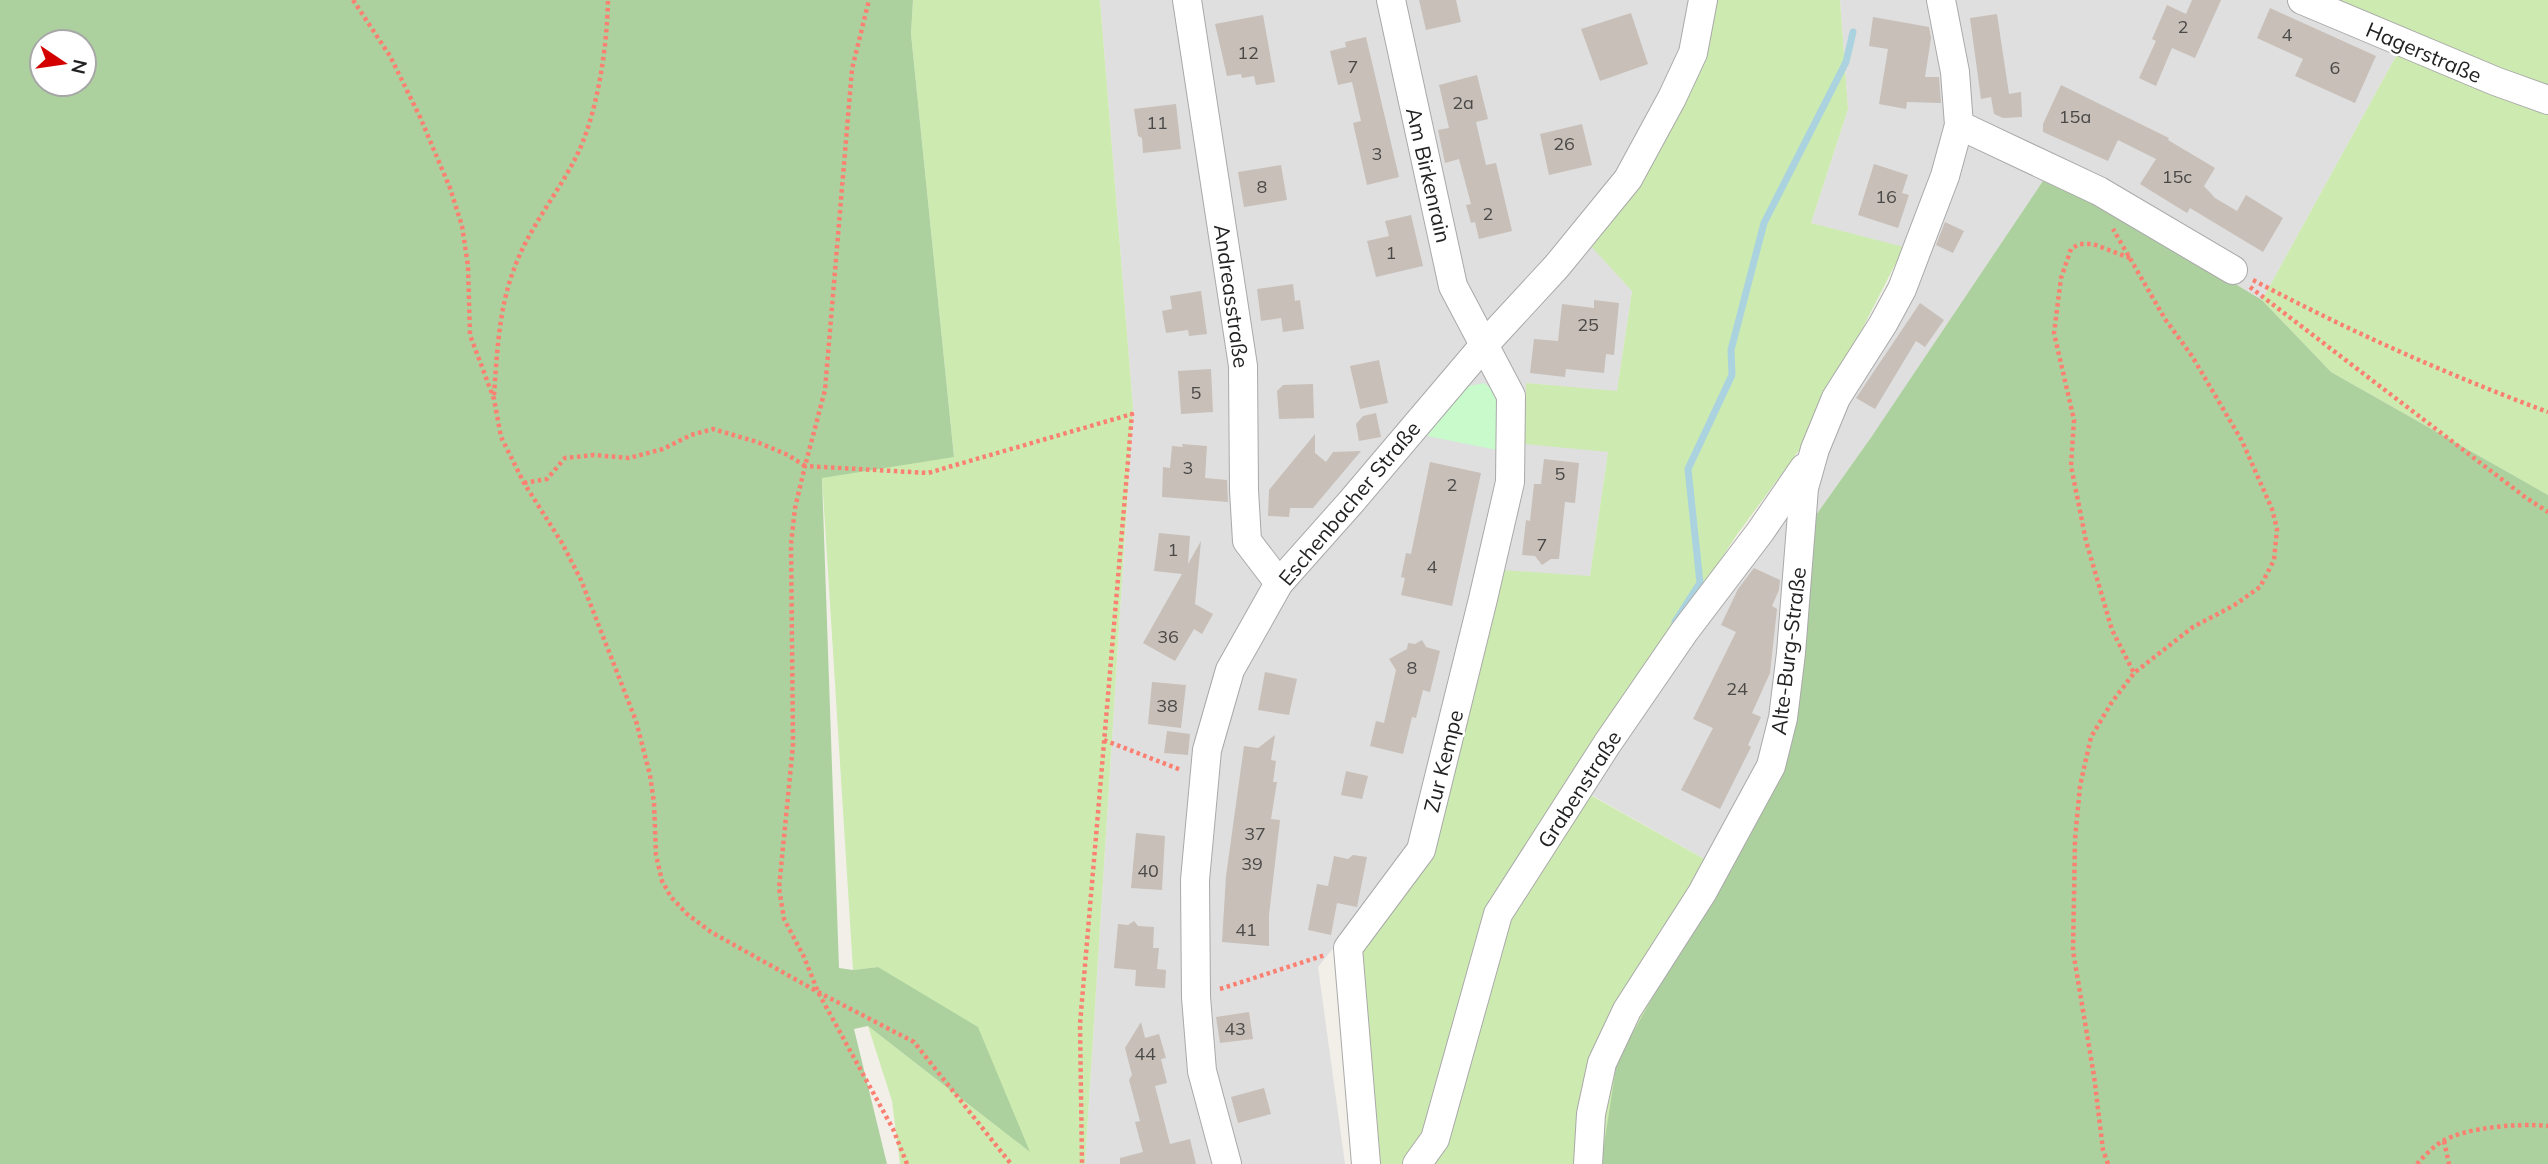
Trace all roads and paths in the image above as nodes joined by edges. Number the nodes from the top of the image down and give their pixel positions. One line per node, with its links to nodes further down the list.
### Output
1 (353, 0): 15 (path)
2 (608, 0): 15 (path)
3 (869, 0): 18 (path)
4 (1187, 0): 21 (street, Andreasstraße)
5 (1391, 0): 14 (street, Am Birkenrain)
6 (1703, 0): 14 (street, Eschenbacher Straße)
7 (1941, 0): 10 (street, Alte-Burg-Straße)
8 (2302, 0): 9 (street, Hagerstraße)
9 (2548, 100)
10 (1959, 125): 13 (street); 17 (street, Alte-Burg-Straße)
11 (2107, 220): 12 (path)
12 (2131, 258): 22 (path); 22 (path)
13 (2233, 270): 16 (path); 20 (path)
14 (1485, 344): 21 (street, Eschenbacher Straße); 25 (street, Zur Kempe)
15 (494, 399): 19 (path)
16 (2548, 412)
17 (1815, 449): 35 (street, Grabenstraße); 36 (street, Alte-Burg-Straße)
18 (805, 466): 19 (path); 23 (path); 26 (path)
19 (524, 483): 26 (path)
20 (2548, 512)
21 (1279, 583): 24 (street, Eschenbacher Straße)
22 (2134, 673): 37 (path)
23 (1104, 740): 24 (path); 32 (path)
24 (1204, 779): 27 (street, Eschenbacher Straße)
25 (1348, 948): 27 (path); 34 (street)
26 (818, 992): 30 (path); 31 (path)
27 (1196, 997): 33 (street, Eschenbacher Straße)
28 (2548, 1126): 29 (path)
29 (2444, 1141): 38 (path); 39 (path)
30 (907, 1164)
31 (1011, 1164)
32 (1082, 1164)
33 (1227, 1164)
34 (1366, 1164)
35 (1417, 1164)
36 (1588, 1164)
37 (2108, 1164)
38 (2417, 1164)
39 (2449, 1164)

